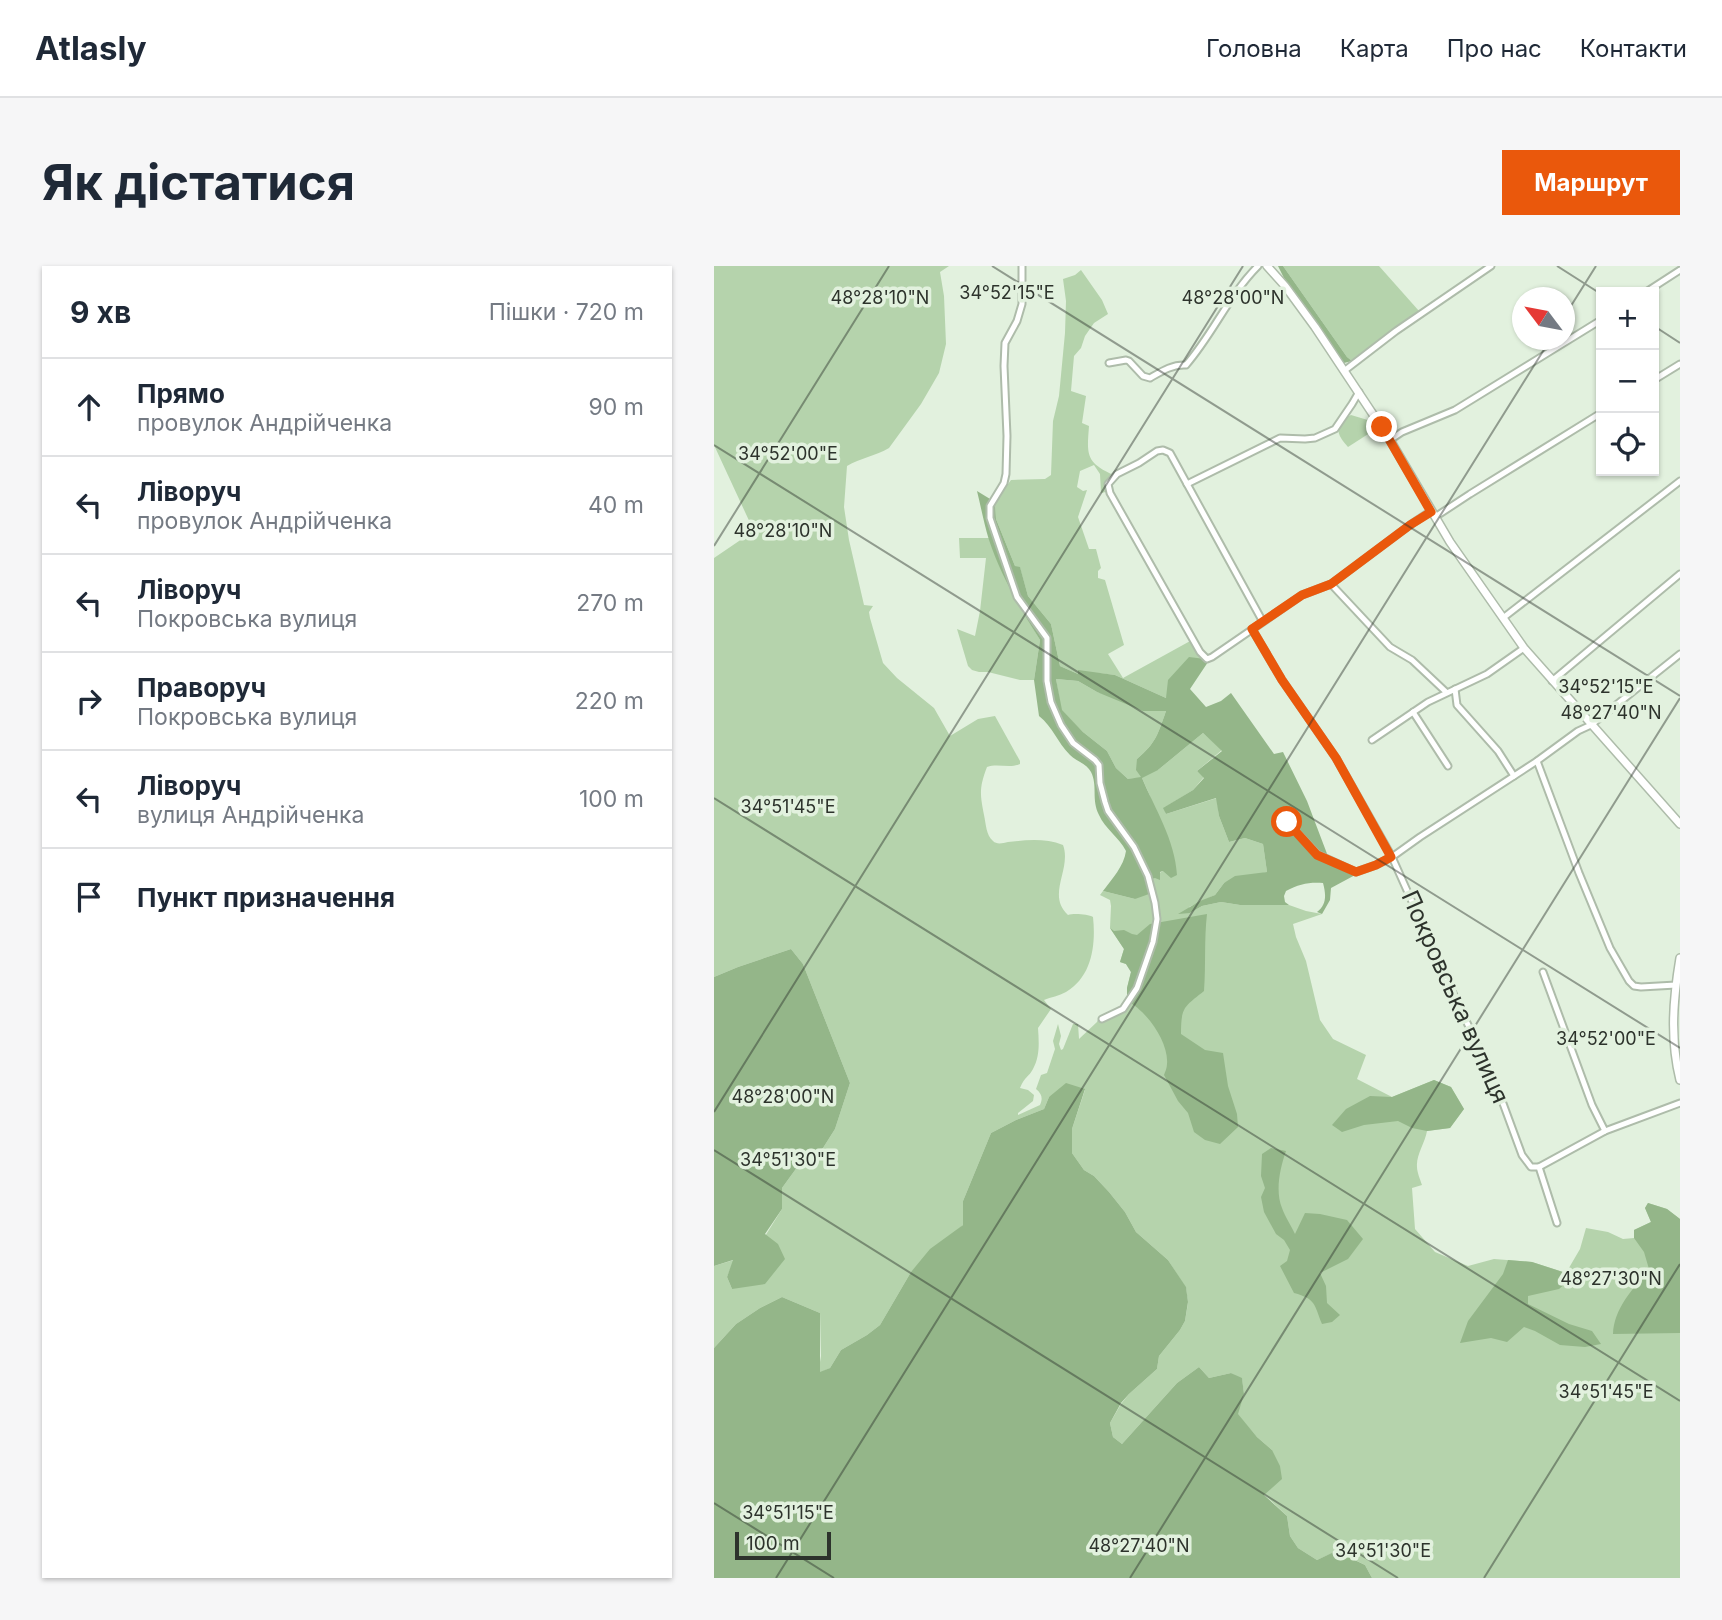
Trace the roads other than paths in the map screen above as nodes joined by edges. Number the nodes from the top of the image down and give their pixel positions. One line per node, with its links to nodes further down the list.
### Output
1 (1022, 266): 40 (street)
2 (1258, 266): 8 (street)
3 (1267, 266): 10 (street)
4 (1491, 266): 10 (street)
5 (1680, 270): 6 (street)
6 (1654, 287)
7 (1596, 323): 14 (street)
8 (1109, 363)
9 (1680, 364): 11 (street)
10 (1344, 371): 12 (street)
11 (1659, 377)
12 (1359, 391): 14 (street); 16 (street)
13 (1596, 416): 17 (street)
14 (1390, 440): 17 (street)
15 (1680, 481): 20 (street)
16 (1187, 484): 21 (street); 22 (street)
17 (1433, 514): 19 (street); 20 (street)
18 (1680, 574): 25 (street)
19 (1331, 584): 21 (street); 27 (street)
20 (1503, 618): 23 (street)
21 (1263, 622): 22 (street)
22 (1252, 629): 36 (street, Покровська вулиця)
23 (1524, 648): 25 (street); 26 (street)
24 (1680, 654): 29 (street)
25 (1552, 681): 29 (street)
26 (1455, 689): 27 (street); 33 (street)
27 (1446, 692): 28 (street)
28 (1413, 712): 30 (street); 32 (street)
29 (1591, 725): 31 (street); 35 (street)
30 (1372, 740)
31 (1536, 761): 33 (street); 39 (street)
32 (1448, 766)
33 (1514, 776): 36 (street)
34 (1287, 822): 36 (street)
35 (1680, 824)
36 (1391, 857): 44 (street, Покровська вулиця)
37 (1680, 958): 39 (street)
38 (1543, 972): 43 (street)
39 (1676, 985): 41 (street)
40 (1102, 1019)
41 (1680, 1080)
42 (1680, 1103): 43 (street)
43 (1605, 1131): 44 (street)
44 (1539, 1167): 45 (street, Покровська вулиця)
45 (1557, 1223)

